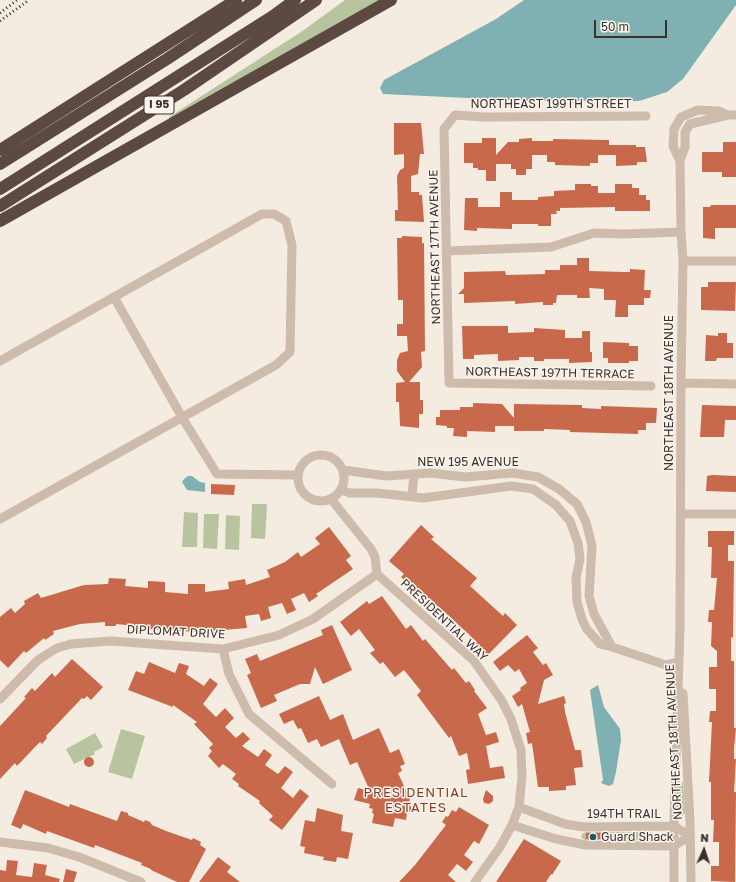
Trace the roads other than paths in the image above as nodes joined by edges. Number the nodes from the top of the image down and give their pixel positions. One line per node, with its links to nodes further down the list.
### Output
1 (236, 0): 9 (highway)
2 (256, 0): 10 (highway)
3 (295, 0): 11 (highway)
4 (316, 0): 12 (highway, I 95)
5 (391, 0): 13 (highway)
6 (455, 115): 8 (street, NORTHEAST 199TH STREET); 15 (street, NORTHEAST 17TH AVENUE)
7 (732, 115): 14 (street, NORTHEAST 18TH AVENUE)
8 (646, 116)
9 (0, 150)
10 (0, 164)
11 (0, 189)
12 (0, 206)
13 (0, 221)
14 (681, 232): 15 (street); 16 (street, NORTHEAST 18TH AVENUE)
15 (446, 251): 20 (street, NORTHEAST 17TH AVENUE)
16 (683, 261): 17 (street); 21 (street, NORTHEAST 18TH AVENUE)
17 (736, 261)
18 (114, 297): 19 (street); 24 (street); 24 (street)
19 (0, 361)
20 (449, 383): 23 (street, NORTHEAST 197TH TERRACE)
21 (680, 384): 22 (street); 31 (street, NORTHEAST 18TH AVENUE)
22 (736, 384)
23 (651, 386)
24 (183, 419): 27 (street); 33 (street)
25 (343, 470): 26 (street, NEW 195 AVENUE); 27 (street); 28 (street)
26 (414, 474): 29 (street); 36 (street, NEW 195 AVENUE)
27 (298, 475): 30 (street)
28 (341, 490): 29 (street, NEW 195 AVENUE); 30 (street)
29 (412, 497): 36 (street, NEW 195 AVENUE)
30 (331, 499): 34 (street)
31 (681, 514): 32 (street); 35 (street, NORTHEAST 18TH AVENUE)
32 (736, 514)
33 (0, 519)
34 (377, 574): 37 (street, DIPLOMAT DRIVE); 41 (street, PRESIDENTIAL WAY)
35 (680, 626): 38 (street, NORTHEAST 18TH AVENUE); 45 (street, NORTHEAST 18TH AVENUE)
36 (612, 647): 38 (street, NEW 195 AVENUE)
37 (223, 649): 39 (street, DIPLOMAT DRIVE); 40 (street)
38 (679, 662): 44 (street, NORTHEAST 18TH AVENUE)
39 (0, 699)
40 (332, 784)
41 (519, 807): 42 (street, 194TH TRAIL); 43 (street, PRESIDENTIAL WAY)
42 (573, 825): 44 (street, 194TH TRAIL); 47 (street)
43 (512, 826): 47 (street); 50 (street, PRESIDENTIAL WAY)
44 (674, 826): 45 (street, 194TH TRAIL); 48 (street, NORTHEAST 18TH AVENUE)
45 (690, 836): 48 (street); 52 (street, NORTHEAST 18TH AVENUE)
46 (0, 842): 49 (street)
47 (571, 842): 48 (street)
48 (674, 846): 51 (street, NORTHEAST 18TH AVENUE)
49 (141, 882)
50 (475, 882)
51 (674, 882)
52 (691, 882)

